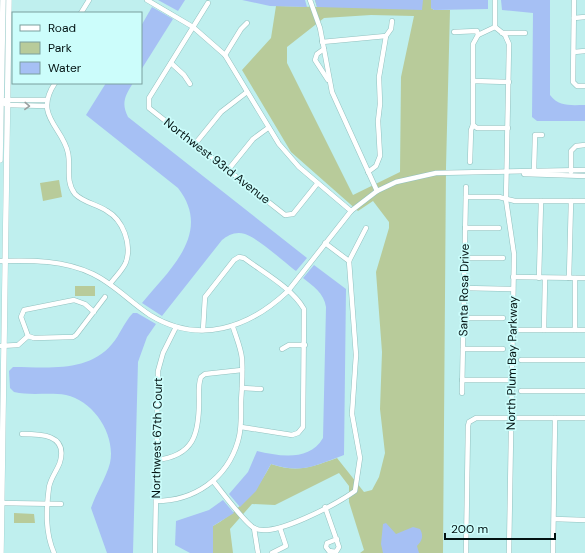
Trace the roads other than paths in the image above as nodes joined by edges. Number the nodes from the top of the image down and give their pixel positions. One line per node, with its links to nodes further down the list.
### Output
1 (3, 0): 27 (main road)
2 (9, 0): 35 (main road)
3 (89, 0): 9 (street)
4 (147, 0): 14 (street)
5 (310, 0): 21 (street)
6 (495, 0): 15 (street)
7 (574, 0): 10 (street)
8 (208, 3): 14 (street)
9 (82, 12)
10 (574, 18): 11 (street); 24 (street)
11 (585, 18)
12 (392, 21): 20 (street)
13 (247, 23): 25 (street)
14 (193, 27): 25 (street); 26 (street)
15 (494, 27): 17 (street); 19 (street)
16 (454, 32): 19 (street)
17 (502, 33): 18 (street); 30 (street, North Plum Bay Parkway)
18 (525, 33)
19 (478, 35): 29 (street)
20 (386, 36): 21 (street); 52 (street)
21 (322, 42): 22 (street)
22 (324, 49): 28 (street); 28 (street)
23 (585, 51): 24 (street)
24 (574, 52): 33 (street)
25 (225, 55): 34 (street)
26 (171, 63): 32 (street); 44 (street, Northwest 93rd Avenue)
27 (1, 77): 37 (main road)
28 (329, 81): 52 (street)
29 (473, 81): 30 (street); 40 (street)
30 (509, 82): 42 (street, North Plum Bay Parkway)
31 (54, 84): 36 (street)
32 (190, 84)
33 (585, 86)
34 (247, 92): 41 (street); 44 (street)
35 (8, 99): 36 (street); 37 (street); 38 (main road)
36 (47, 100): 39 (street)
37 (1, 102): 38 (street); 46 (main road)
38 (7, 105): 39 (street, one-way to 39); 71 (main road)
39 (47, 106): 79 (street)
40 (473, 126): 42 (street); 47 (street)
41 (268, 128): 48 (street); 56 (street)
42 (508, 128): 53 (street, North Plum Bay Parkway)
43 (542, 135): 51 (street)
44 (195, 144): 48 (street, Northwest 93rd Avenue)
45 (585, 145): 49 (street)
46 (0, 160)
47 (470, 162)
48 (228, 170): 56 (street, Northwest 93rd Avenue)
49 (570, 170): 50 (street); 51 (street); 54 (street)
50 (585, 170)
51 (534, 171): 53 (street)
52 (368, 172): 58 (street)
53 (506, 173): 54 (street); 58 (street); 60 (street, North Plum Bay Parkway)
54 (570, 176): 55 (street)
55 (585, 176)
56 (317, 184): 64 (street)
57 (466, 187): 59 (street, Santa Rosa Drive)
58 (377, 191): 64 (street)
59 (466, 197): 60 (street); 66 (street, Santa Rosa Drive)
60 (506, 200): 63 (street); 73 (street, North Plum Bay Parkway)
61 (571, 201): 62 (street); 63 (street); 76 (street)
62 (585, 201)
63 (541, 202): 74 (street)
64 (351, 211): 68 (street)
65 (366, 228): 72 (street)
66 (465, 228): 67 (street); 69 (street, Santa Rosa Drive)
67 (499, 228)
68 (326, 243): 72 (street); 82 (street)
69 (464, 258): 70 (street); 80 (street, Santa Rosa Drive)
70 (503, 258)
71 (2, 261): 79 (street); 96 (main road)
72 (349, 261): 121 (street)
73 (513, 277): 74 (street); 81 (street, North Plum Bay Parkway)
74 (539, 278): 75 (street)
75 (545, 278): 76 (street); 91 (street)
76 (569, 278): 77 (street)
77 (575, 278): 78 (street); 92 (street)
78 (585, 278)
79 (110, 284): 87 (street)
80 (464, 288): 81 (street); 85 (street, Santa Rosa Drive)
81 (513, 289): 90 (street, North Plum Bay Parkway)
82 (288, 291): 88 (street); 89 (street); 95 (street)
83 (106, 297): 84 (street)
84 (94, 312): 94 (street); 94 (street)
85 (464, 318): 86 (street); 98 (street, Santa Rosa Drive)
86 (503, 318)
87 (176, 327): 89 (street); 115 (street, Northwest 67th Court)
88 (232, 327): 89 (street); 102 (street)
89 (203, 330)
90 (512, 330): 91 (street); 104 (street, North Plum Bay Parkway)
91 (544, 330): 92 (street)
92 (575, 330): 93 (street)
93 (585, 330)
94 (28, 336): 96 (street)
95 (305, 345): 97 (street); 113 (street)
96 (2, 346): 118 (main road)
97 (282, 349)
98 (463, 349): 99 (street); 103 (street, Santa Rosa Drive)
99 (503, 349)
100 (521, 360): 101 (street)
101 (585, 360)
102 (242, 370): 105 (street); 115 (street)
103 (462, 380): 104 (street); 109 (street, Santa Rosa Drive)
104 (511, 380): 110 (street, North Plum Bay Parkway)
105 (242, 388): 106 (street); 113 (street)
106 (261, 389)
107 (520, 391): 108 (street)
108 (585, 391)
109 (462, 393)
110 (511, 418): 111 (street); 132 (street); 133 (street, North Plum Bay Parkway)
111 (555, 418): 112 (street); 122 (street)
112 (585, 418)
113 (241, 427): 116 (street)
114 (22, 434): 119 (street)
115 (156, 460): 117 (street, Northwest 67th Court)
116 (213, 481): 117 (street); 124 (street)
117 (156, 501): 129 (street, Northwest 67th Court)
118 (1, 503): 119 (street); 127 (main road)
119 (48, 504): 120 (street); 128 (street)
120 (61, 504)
121 (325, 507): 125 (street); 126 (street)
122 (554, 519): 123 (street); 134 (street)
123 (585, 520)
124 (254, 528): 125 (street); 130 (street)
125 (280, 528): 131 (street)
126 (337, 539)
127 (1, 553)
128 (54, 553)
129 (155, 553)
130 (258, 553)
131 (272, 553)
132 (466, 553)
133 (509, 553)
134 (553, 553)

